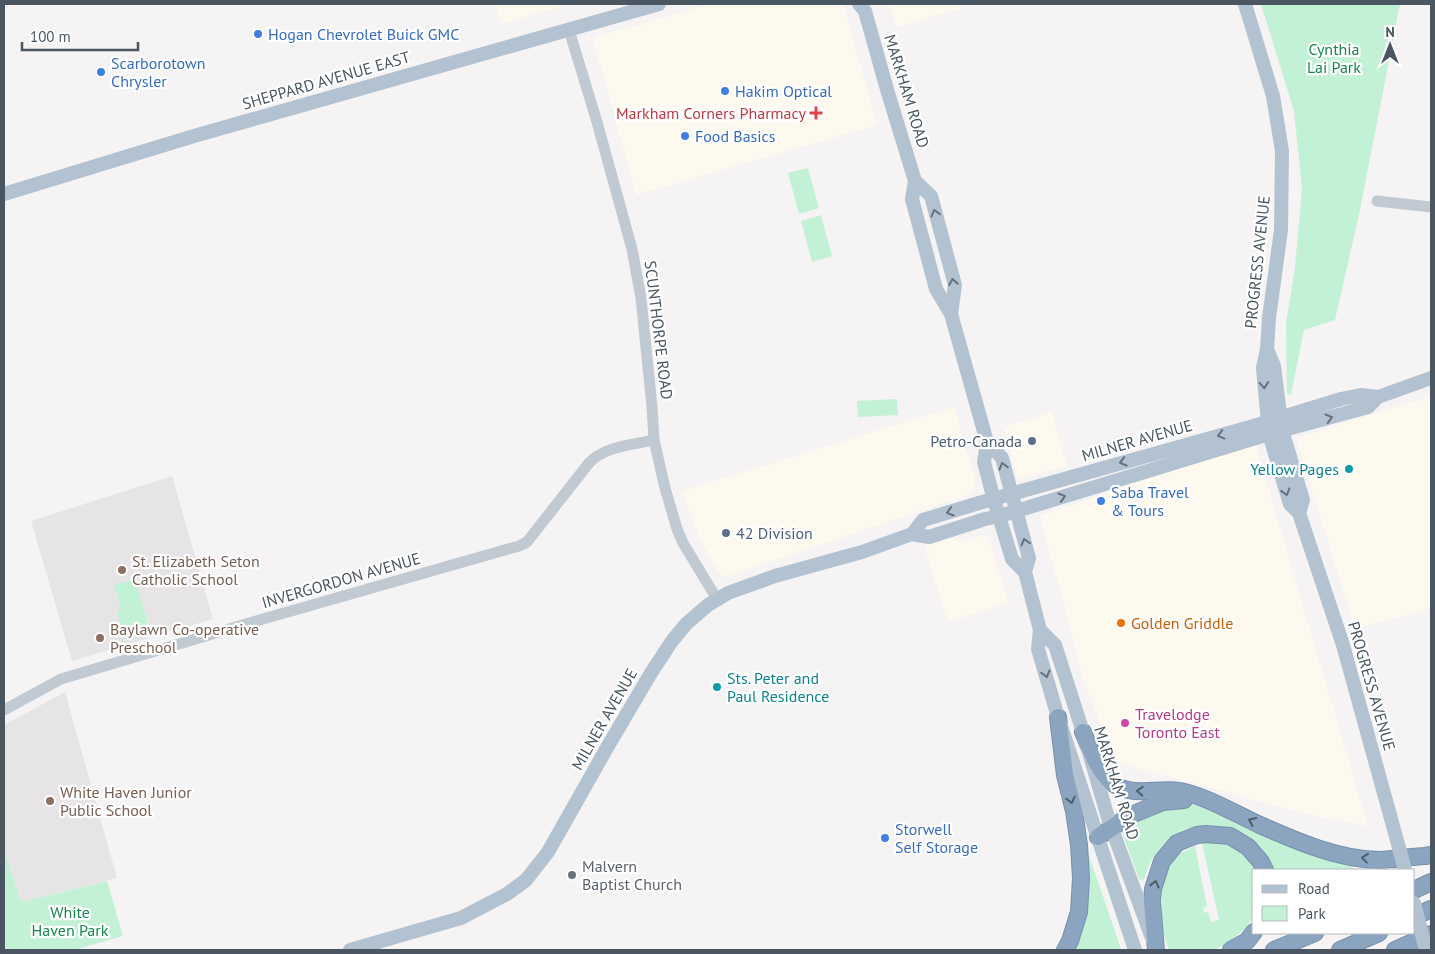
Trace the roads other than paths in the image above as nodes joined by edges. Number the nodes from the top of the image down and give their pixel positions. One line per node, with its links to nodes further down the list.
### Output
1 (659, 4): 4 (main road, SHEPPARD AVENUE EAST)
2 (1245, 4): 11 (main road, PROGRESS AVENUE)
3 (864, 6): 5 (main road, MARKHAM ROAD)
4 (568, 30): 6 (main road, SHEPPARD AVENUE EAST); 12 (street, SCUNTHORPE ROAD)
5 (915, 182): 9 (main road, MARKHAM ROAD); 9 (main road, MARKHAM ROAD, one-way to 5)
6 (4, 194)
7 (1377, 202): 8 (street)
8 (1431, 207)
9 (951, 314): 13 (main road, MARKHAM ROAD)
10 (1431, 378): 11 (main road, MILNER AVENUE)
11 (1275, 426): 14 (main road, MILNER AVENUE, one-way to 14); 16 (main road, MILNER AVENUE, one-way to 11); 29 (main road, PROGRESS AVENUE, bridge)
12 (654, 440): 20 (street, SCUNTHORPE ROAD); 22 (street, INVERGORDON AVENUE)
13 (987, 442): 14 (main road, MARKHAM ROAD, one-way to 13); 15 (main road, MARKHAM ROAD)
14 (1011, 494): 15 (main road, MILNER AVENUE); 16 (main road, MARKHAM ROAD)
15 (994, 500): 17 (main road, MARKHAM ROAD); 18 (main road, MILNER AVENUE, one-way to 18)
16 (1016, 511): 17 (main road, MILNER AVENUE); 19 (main road, MARKHAM ROAD, one-way to 16)
17 (1000, 516): 18 (main road, MILNER AVENUE); 19 (main road, MARKHAM ROAD)
18 (912, 534): 20 (main road, MILNER AVENUE)
19 (1025, 572): 21 (main road, MARKHAM ROAD)
20 (717, 599): 39 (main road, MILNER AVENUE)
21 (1040, 630): 23 (main road, MARKHAM ROAD, one-way to 23); 24 (main road, MARKHAM ROAD)
22 (4, 710)
23 (1058, 718): 26 (main road, MARKHAM ROAD); 40 (highway, one-way to 40)
24 (1083, 732): 25 (highway, one-way to 24); 26 (main road, MARKHAM ROAD)
25 (1221, 807): 26 (highway); 27 (highway, one-way to 25)
26 (1105, 833): 41 (main road, MARKHAM ROAD); 42 (main road, MARKHAM ROAD)
27 (1431, 855)
28 (1264, 869): 42 (highway, one-way to 28)
29 (1405, 869)
30 (1431, 882): 31 (highway)
31 (1415, 890)
32 (1415, 907): 47 (main road, bridge)
33 (1431, 910): 34 (highway)
34 (1415, 917)
35 (1252, 934): 43 (highway)
36 (1313, 934): 44 (highway)
37 (1377, 934): 45 (highway)
38 (1431, 934): 46 (highway)
39 (350, 950)
40 (1065, 950)
41 (1135, 950)
42 (1156, 950)
43 (1231, 950)
44 (1274, 950)
45 (1340, 950)
46 (1395, 950)
47 (1426, 950)

